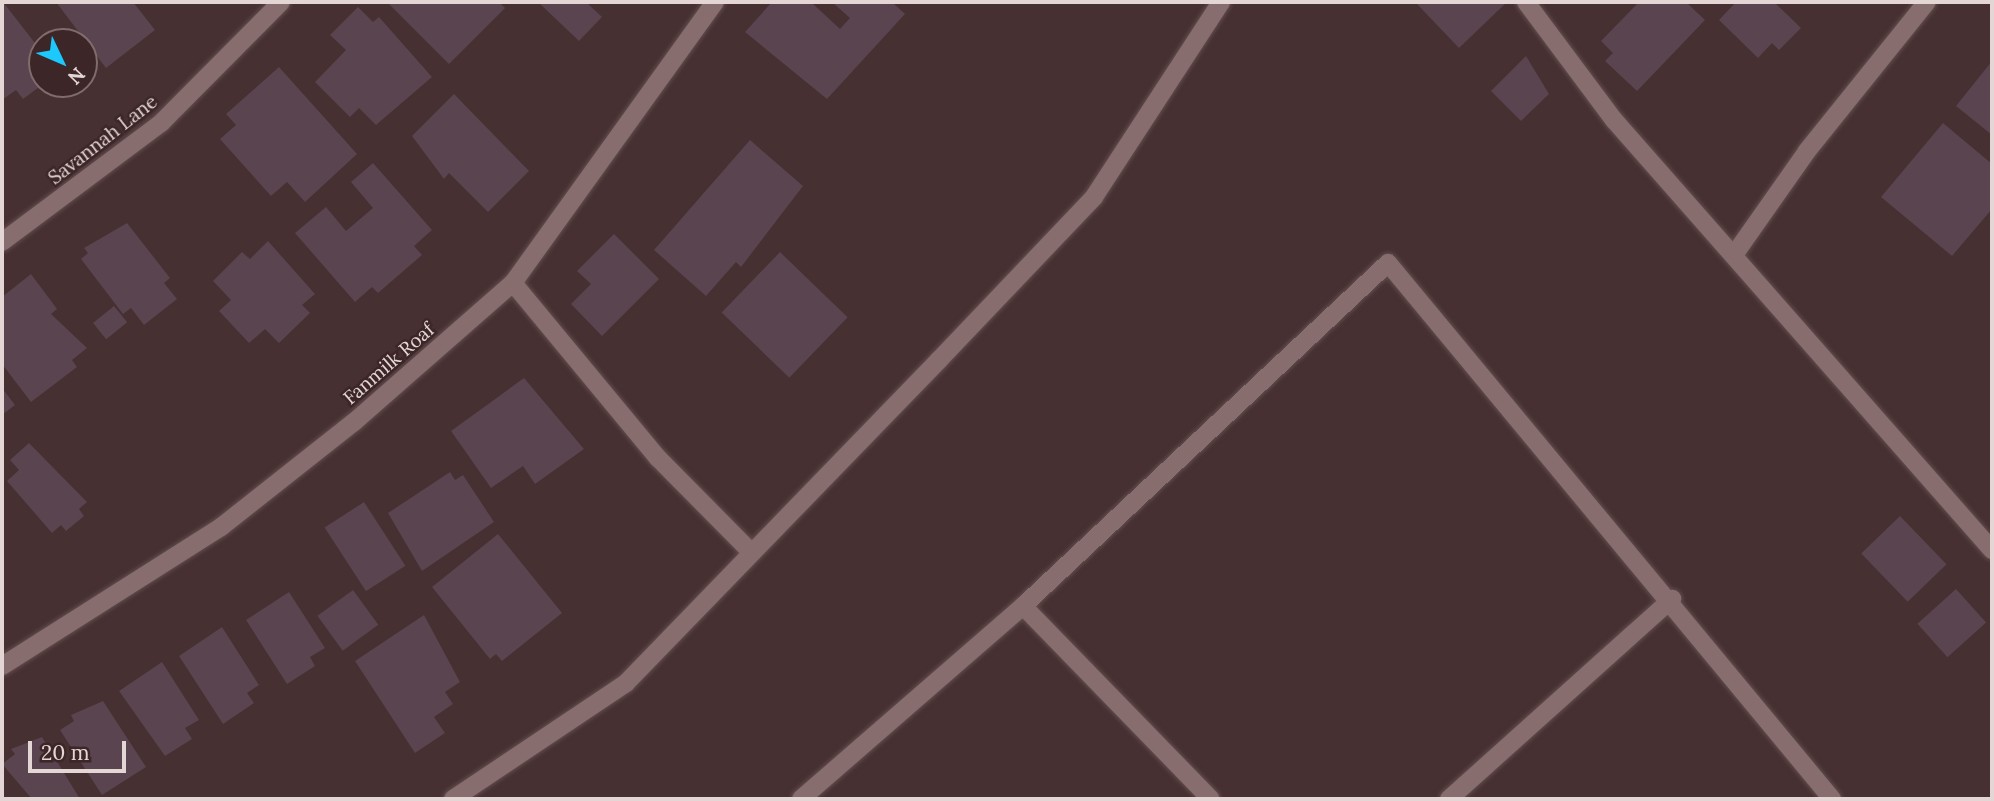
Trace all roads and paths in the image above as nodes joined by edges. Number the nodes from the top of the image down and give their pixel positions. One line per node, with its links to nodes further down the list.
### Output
1 (281, 2): 6 (street, Savannah Lane)
2 (715, 2): 8 (street, Fanmilk Roaf)
3 (1220, 2): 10 (street)
4 (1927, 2): 7 (street)
5 (1534, 4): 7 (street)
6 (2, 242)
7 (1734, 255): 9 (street)
8 (513, 283): 10 (street); 13 (street, Fanmilk Roaf)
9 (1992, 550)
10 (751, 552): 14 (street)
11 (1672, 599): 12 (street); 17 (street); 18 (street)
12 (1023, 606): 15 (street); 16 (street)
13 (2, 666)
14 (453, 799)
15 (801, 799)
16 (1211, 799)
17 (1449, 799)
18 (1832, 799)

